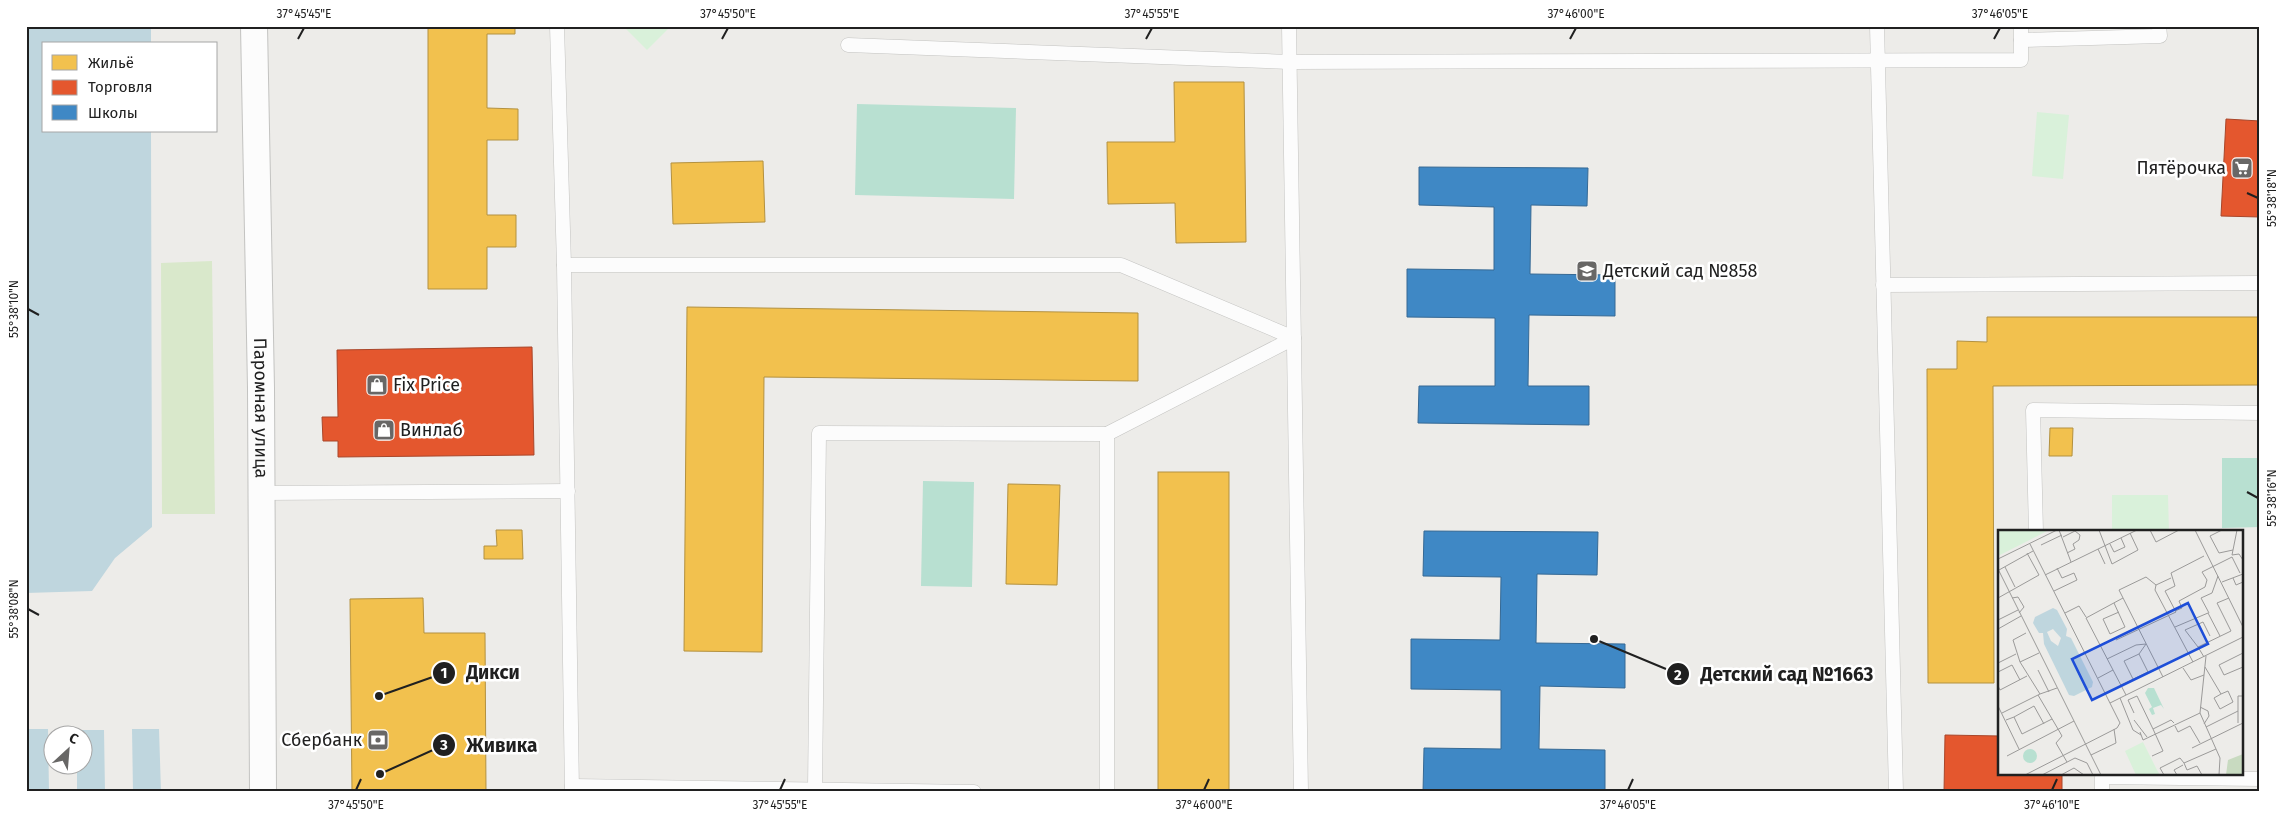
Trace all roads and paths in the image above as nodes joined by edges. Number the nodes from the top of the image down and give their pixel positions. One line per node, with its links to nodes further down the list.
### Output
1 (254, 26): 17 (street, Паромная улица)
2 (557, 26): 10 (lane)
3 (1289, 26): 8 (lane)
4 (1877, 26): 9 (lane)
5 (2160, 26): 6 (lane)
6 (2021, 33): 9 (lane)
7 (848, 45): 8 (lane)
8 (1290, 62): 9 (lane); 13 (lane)
9 (1878, 62): 12 (lane)
10 (564, 265): 13 (lane); 16 (lane)
11 (2260, 283): 12 (lane)
12 (1883, 285): 27 (lane)
13 (1294, 338): 15 (lane); 26 (lane)
14 (2260, 413): 18 (lane)
15 (1107, 434): 22 (lane); 25 (lane)
16 (568, 491): 17 (lane); 21 (lane)
17 (261, 494): 23 (street, Паромная улица)
18 (2036, 530)
19 (2102, 776): 20 (lane); 28 (lane)
20 (2260, 779)
21 (572, 789): 22 (lane)
22 (814, 789): 24 (lane)
23 (263, 792)
24 (974, 792)
25 (1107, 792)
26 (1301, 792)
27 (1896, 792)
28 (2102, 792)

